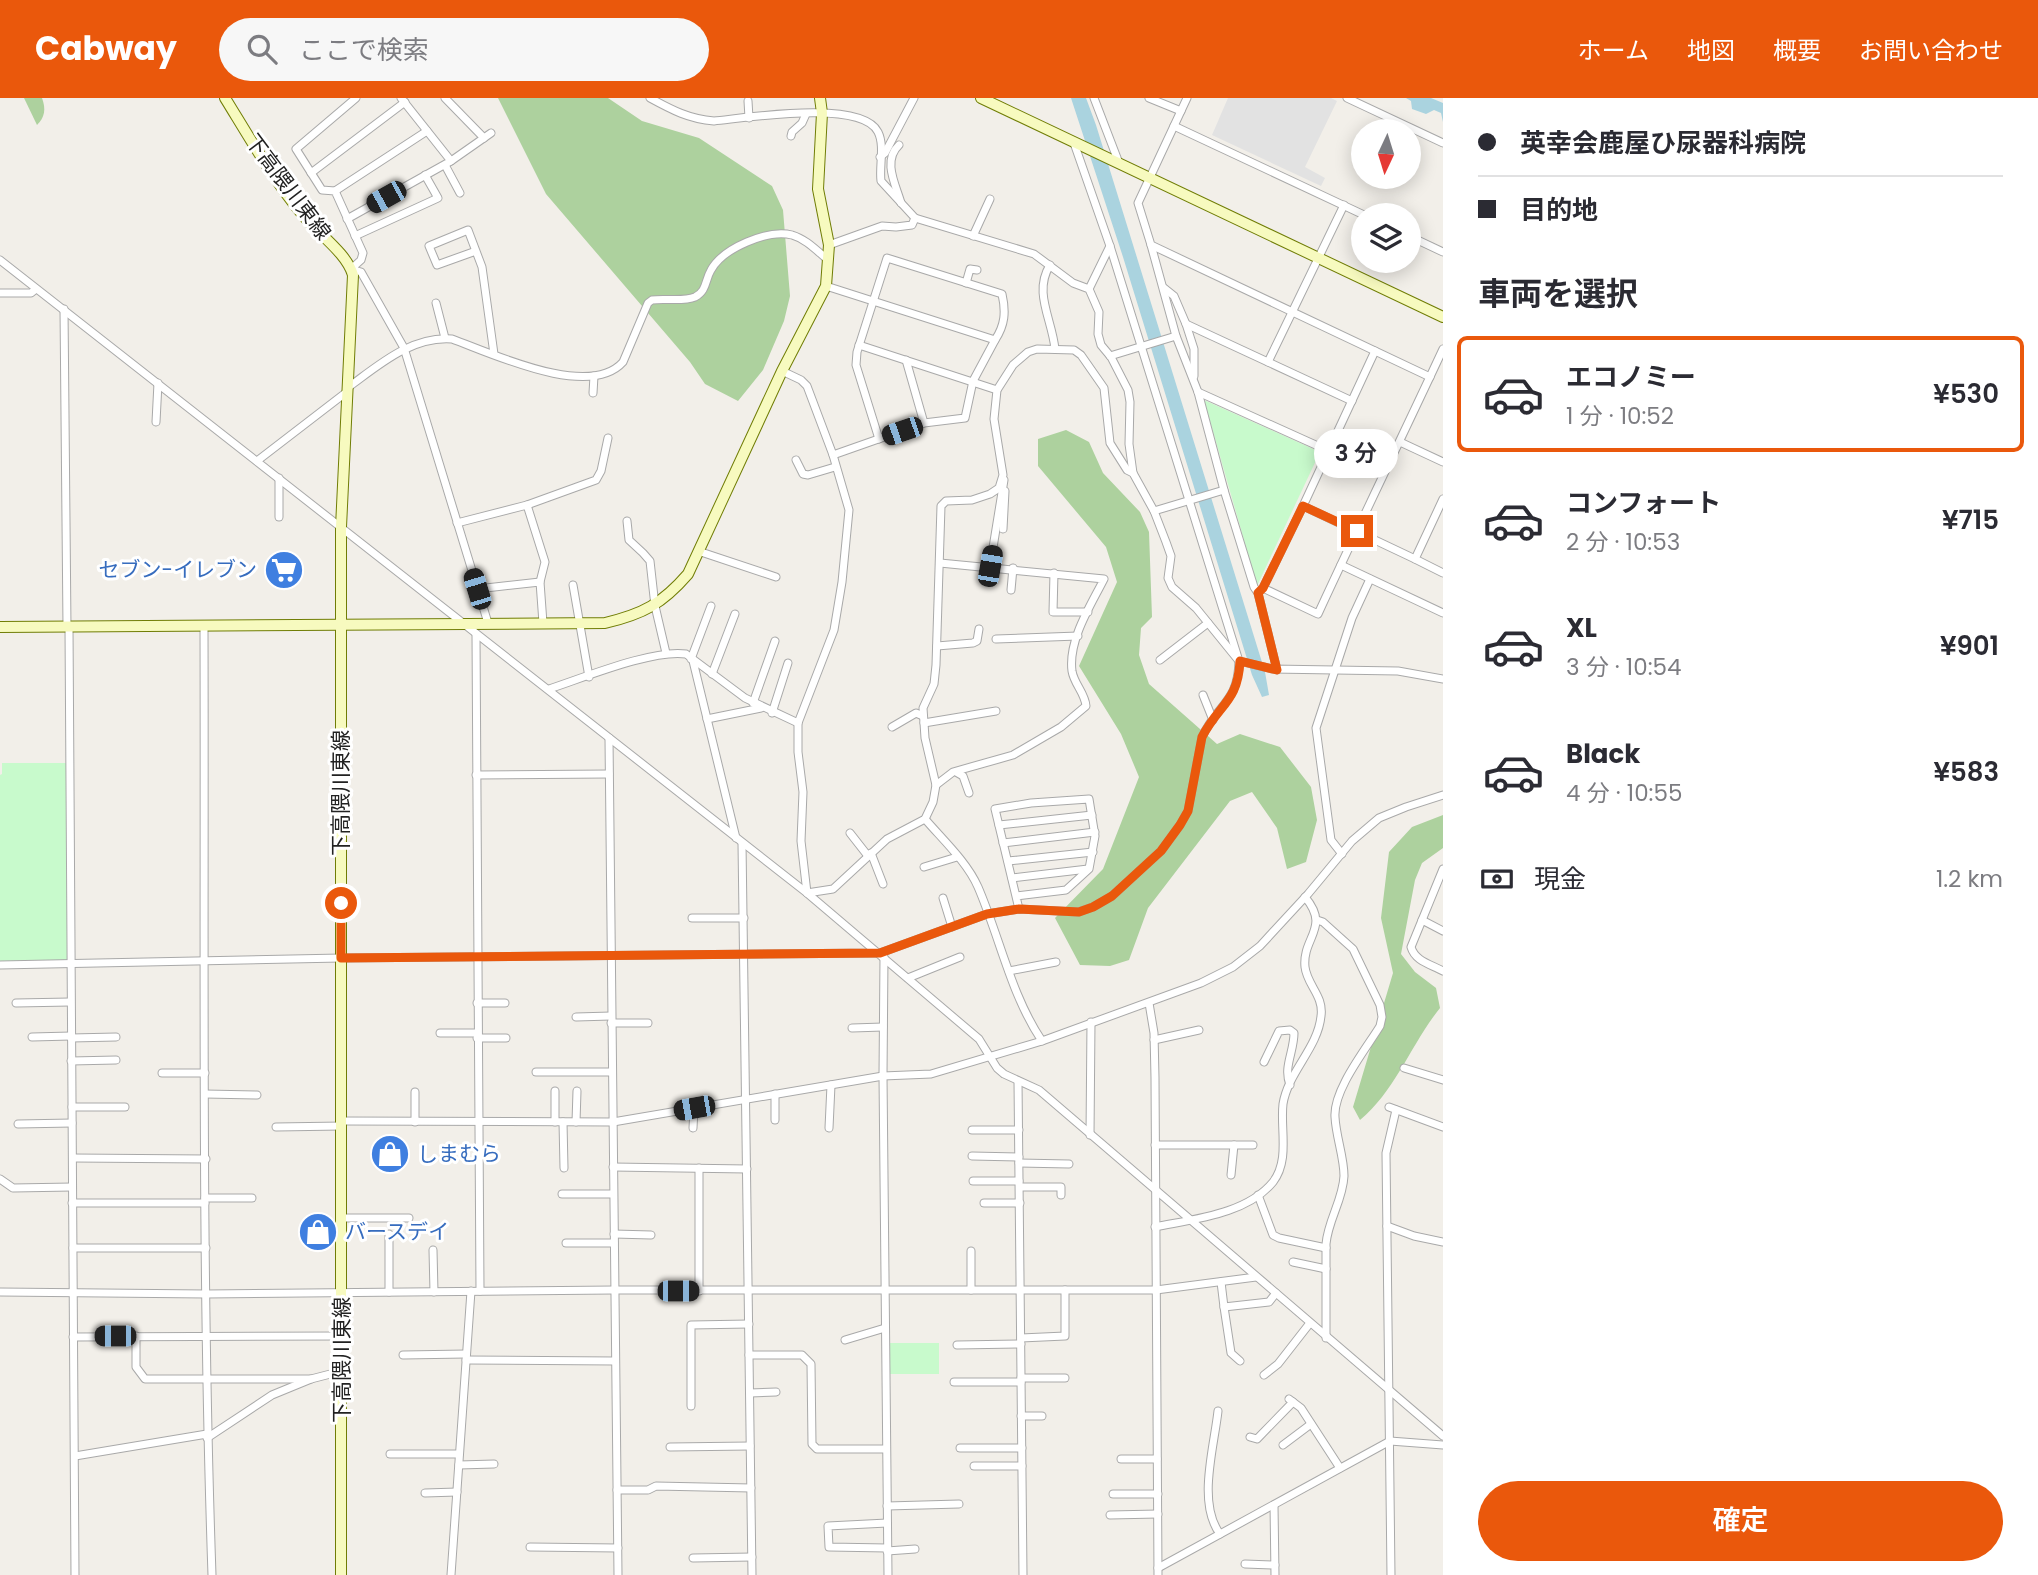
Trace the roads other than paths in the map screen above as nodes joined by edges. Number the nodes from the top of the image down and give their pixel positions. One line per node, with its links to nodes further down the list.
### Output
1 (225, 98): 50 (street, 下高隈川東線)
2 (356, 98): 27 (street)
3 (445, 98): 25 (street)
4 (650, 98): 17 (street)
5 (820, 98): 15 (street)
6 (914, 98): 24 (street)
7 (981, 98): 21 (street)
8 (1094, 98): 26 (street)
9 (1149, 98): 14 (street)
10 (1187, 98): 14 (street)
11 (1347, 98): 22 (street)
12 (403, 100): 19 (street); 27 (street)
13 (748, 101): 17 (street)
14 (1181, 111): 18 (street)
15 (822, 113): 16 (street); 24 (street); 41 (street)
16 (806, 114): 17 (street); 20 (street)
17 (749, 118)
18 (1174, 126): 29 (street); 34 (street)
19 (427, 131): 25 (street); 30 (street)
20 (791, 136)
21 (1074, 143): 26 (street); 43 (street)
22 (1443, 143)
23 (899, 145): 33 (street)
24 (880, 157): 33 (street)
25 (448, 163): 28 (street); 31 (street)
26 (1118, 164): 29 (street)
27 (311, 173): 30 (street)
28 (425, 175): 37 (street); 38 (street)
29 (1150, 178): 42 (street); 46 (street)
30 (335, 191): 37 (street)
31 (460, 193)
32 (990, 200): 39 (street)
33 (902, 204): 36 (street)
34 (1343, 205): 35 (street); 46 (street)
35 (1351, 209)
36 (915, 218): 39 (street); 41 (street)
37 (347, 219): 38 (street)
38 (355, 236): 50 (street)
39 (973, 236): 49 (street)
40 (1421, 242): 45 (street)
41 (829, 244): 48 (street)
42 (1151, 245): 54 (street); 61 (street)
43 (1110, 246): 56 (street); 68 (street)
44 (476, 251): 44 (street); 73 (street)
45 (1443, 253)
46 (1317, 258): 61 (street); 62 (street)
47 (0, 260): 55 (street)
48 (828, 260): 53 (street); 78 (street)
49 (1049, 265): 56 (street); 71 (street)
50 (351, 268): 69 (street); 83 (street, 下高隈川東線)
51 (977, 270): 52 (street)
52 (966, 283): 58 (street); 66 (street)
53 (826, 286): 58 (street); 77 (street)
54 (1164, 287): 63 (street); 64 (street)
55 (36, 289): 57 (street); 60 (street)
56 (1089, 289): 74 (street)
57 (0, 293)
58 (874, 301): 66 (street); 67 (street)
59 (436, 303): 65 (street)
60 (64, 309): 82 (street); 143 (street)
61 (1291, 313): 72 (street); 76 (street)
62 (1443, 317)
63 (1186, 324): 76 (street); 81 (street)
64 (1172, 337): 68 (street); 81 (street)
65 (445, 338): 69 (street); 73 (street)
66 (995, 340): 80 (street)
67 (859, 345): 75 (street); 91 (street)
68 (1142, 346): 74 (street); 105 (street)
69 (404, 348): 83 (street); 111 (street)
70 (1443, 348): 79 (street)
71 (1055, 349): 84 (street); 99 (street)
72 (1375, 351): 79 (street); 87 (street)
73 (494, 354): 78 (street)
74 (1110, 356): 99 (street)
75 (906, 360): 80 (street); 89 (street)
76 (1268, 362): 87 (street)
77 (782, 371): 94 (street); 115 (street)
78 (594, 376): 86 (street)
79 (1430, 377): 92 (street)
80 (973, 381): 84 (street); 89 (street)
81 (1194, 381): 85 (street)
82 (158, 383): 88 (street); 96 (street)
83 (349, 388): 96 (street); 112 (street, 下高隈川東線)
84 (997, 390): 100 (street)
85 (1198, 392): 93 (street); 103 (street)
86 (593, 393)
87 (1352, 401): 93 (street)
88 (156, 422)
89 (924, 423): 91 (street)
90 (608, 438): 106 (street)
91 (879, 439): 94 (street)
92 (1400, 442): 97 (street); 114 (street)
93 (1329, 451): 107 (street)
94 (833, 454): 98 (street)
95 (796, 460): 98 (street)
96 (257, 461): 101 (street)
97 (1443, 462)
98 (835, 467): 169 (street)
99 (1133, 473): 108 (street)
100 (1003, 475): 102 (street); 117 (street)
101 (279, 478): 109 (street); 112 (street)
102 (1004, 487): 113 (street); 119 (street)
103 (1224, 490): 105 (street); 129 (street)
104 (1443, 499): 116 (street)
105 (1190, 500): 108 (street); 153 (street)
106 (527, 505): 111 (street); 125 (street)
107 (1303, 506): 114 (street); 129 (street)
108 (1154, 511): 139 (street)
109 (279, 517)
110 (627, 521): 130 (street)
111 (457, 523): 127 (street)
112 (341, 527): 135 (street); 140 (street, 下高隈川東線)
113 (1003, 529)
114 (1357, 531): 116 (street); 118 (street)
115 (698, 551): 123 (street); 130 (street)
116 (1415, 559): 122 (street)
117 (940, 563): 119 (street); 149 (street)
118 (1341, 565): 124 (street); 129 (street)
119 (990, 566): 120 (street)
120 (1013, 568): 121 (street); 128 (street)
121 (1054, 573): 132 (street); 132 (street)
122 (1443, 573)
123 (776, 577)
124 (1370, 579): 133 (street); 156 (street)
125 (540, 582): 127 (street); 137 (street)
126 (573, 585): 138 (street)
127 (477, 589): 136 (street)
128 (1011, 590)
129 (1261, 591): 155 (street)
130 (655, 606): 138 (street); 150 (street)
131 (711, 607): 151 (street)
132 (1088, 612): 146 (street)
133 (1443, 613)
134 (735, 614): 157 (street)
135 (461, 623): 136 (street); 140 (street); 145 (street)
136 (488, 623): 137 (street)
137 (543, 623): 138 (street)
138 (580, 623): 158 (street)
139 (1208, 623): 152 (street); 153 (street)
140 (341, 625): 141 (street); 211 (street, 下高隈川東線)
141 (204, 626): 143 (street); 213 (street)
142 (0, 627): 143 (street)
143 (68, 627): 215 (street)
144 (979, 629): 149 (street)
145 (476, 634): 160 (street); 174 (street)
146 (1078, 636): 147 (street); 172 (street)
147 (996, 639)
148 (775, 641): 162 (street)
149 (937, 646): 167 (street)
150 (666, 653): 151 (street); 158 (street)
151 (692, 660): 157 (street); 166 (street)
152 (1160, 660)
153 (1242, 661): 155 (street); 168 (street)
154 (788, 663): 165 (street)
155 (1274, 669): 156 (street)
156 (1334, 671): 159 (street); 187 (street)
157 (712, 674): 162 (street)
158 (589, 677): 160 (street)
159 (1443, 679)
160 (549, 690): 171 (street)
161 (1203, 695): 168 (street)
162 (753, 703): 163 (street)
163 (763, 708): 165 (street); 166 (street)
164 (996, 711): 167 (street)
165 (772, 712): 169 (street)
166 (707, 719): 183 (street)
167 (924, 719): 170 (street); 175 (street)
168 (1213, 720): 199 (street)
169 (798, 723): 195 (street)
170 (892, 727)
171 (609, 737): 173 (street); 183 (street)
172 (956, 772): 175 (street); 176 (street)
173 (609, 774): 174 (street); 209 (street)
174 (476, 775): 212 (street)
175 (936, 785): 179 (street)
176 (969, 793)
177 (1443, 795): 187 (street)
178 (1091, 815): 180 (street); 180 (street); 181 (street)
179 (925, 820): 186 (street); 188 (street)
180 (999, 825): 184 (street)
181 (1095, 832): 184 (street); 185 (street)
182 (850, 833): 186 (street)
183 (739, 841): 195 (street); 202 (street)
184 (1003, 843): 189 (street)
185 (1093, 852): 189 (street); 191 (street)
186 (870, 854): 194 (street); 195 (street)
187 (1342, 854): 197 (street)
188 (957, 857): 190 (street); 200 (street)
189 (1008, 861): 193 (street)
190 (923, 867)
191 (1089, 869): 193 (street); 196 (street)
192 (1443, 869): 204 (street)
193 (1012, 878): 196 (street)
194 (883, 884)
195 (807, 893): 208 (street)
196 (1016, 896): 199 (street)
197 (1305, 897): 203 (street); 224 (street)
198 (943, 898): 205 (street)
199 (1019, 909): 200 (street)
200 (987, 914): 205 (street); 217 (street)
201 (692, 918): 202 (street)
202 (744, 918): 207 (street)
203 (1317, 920): 253 (street); 320 (street)
204 (1422, 920): 206 (street); 218 (street)
205 (952, 927): 208 (street)
206 (1443, 931)
207 (744, 953): 208 (street); 209 (street); 260 (street)
208 (882, 955): 219 (street); 229 (street)
209 (611, 956): 212 (street); 226 (street)
210 (960, 957): 219 (street)
211 (341, 958): 212 (street); 213 (street); 272 (street, 下高隈川東線)
212 (476, 958): 222 (street)
213 (205, 961): 215 (street); 248 (street)
214 (1056, 962): 217 (street)
215 (70, 963): 216 (street); 220 (street)
216 (0, 965)
217 (1009, 971): 239 (street)
218 (1443, 971)
219 (908, 978): 240 (street)
220 (70, 1002): 221 (street); 235 (street)
221 (16, 1003)
222 (477, 1003): 223 (street); 233 (street)
223 (505, 1003)
224 (1149, 1003): 227 (street); 238 (street)
225 (576, 1017): 226 (street)
226 (611, 1019): 228 (street); 246 (street)
227 (1091, 1022): 239 (street); 279 (street)
228 (648, 1023)
229 (883, 1027): 230 (street); 249 (street)
230 (852, 1028)
231 (1199, 1030): 238 (street)
232 (440, 1033): 233 (street)
233 (477, 1035): 237 (street); 266 (street)
234 (32, 1037): 235 (street)
235 (71, 1037): 236 (street); 242 (street)
236 (116, 1037)
237 (506, 1038)
238 (1154, 1040): 280 (street)
239 (1042, 1041): 240 (street)
240 (991, 1056): 249 (street); 251 (street)
241 (116, 1060): 242 (street)
242 (71, 1061): 261 (street)
243 (1264, 1062): 253 (street)
244 (1404, 1068): 250 (street)
245 (536, 1072): 246 (street)
246 (612, 1072): 269 (street)
247 (162, 1073): 248 (street)
248 (205, 1073): 257 (street)
249 (883, 1076): 252 (street); 334 (street)
250 (1443, 1080)
251 (1018, 1081): 278 (street); 279 (street)
252 (831, 1085): 258 (street); 276 (street)
253 (1290, 1085): 301 (street)
254 (555, 1091): 267 (street)
255 (577, 1091): 268 (street)
256 (415, 1092): 265 (street)
257 (205, 1094): 259 (street); 285 (street)
258 (775, 1094): 260 (street); 264 (street)
259 (257, 1095)
260 (746, 1098): 263 (street); 291 (street)
261 (72, 1107): 262 (street); 270 (street)
262 (125, 1107)
263 (694, 1108): 269 (street); 275 (street)
264 (775, 1120)
265 (415, 1122): 266 (street); 272 (street)
266 (478, 1122): 267 (street); 332 (street)
267 (559, 1122): 268 (street); 289 (street)
268 (576, 1122): 269 (street)
269 (613, 1122): 288 (street)
270 (72, 1123): 271 (street); 284 (street)
271 (18, 1124)
272 (342, 1124): 273 (street); 307 (street, 下高隈川東線)
273 (276, 1127)
274 (1443, 1127): 310 (street)
275 (693, 1128)
276 (830, 1128)
277 (972, 1130): 278 (street)
278 (1019, 1130): 286 (street)
279 (1090, 1135): 297 (street)
280 (1155, 1145): 281 (street); 297 (street)
281 (1234, 1145): 282 (street); 292 (street)
282 (1253, 1145)
283 (972, 1156): 286 (street)
284 (73, 1158): 285 (street); 296 (street)
285 (205, 1159): 303 (street)
286 (1019, 1160): 287 (street); 295 (street)
287 (1069, 1164)
288 (613, 1167): 290 (street); 299 (street)
289 (564, 1168)
290 (699, 1168): 291 (street); 333 (street)
291 (747, 1169): 339 (street)
292 (1231, 1175)
293 (0, 1179): 296 (street)
294 (973, 1181): 295 (street)
295 (1019, 1184): 300 (street); 306 (street)
296 (72, 1187): 304 (street)
297 (1155, 1191): 309 (street); 311 (street)
298 (562, 1194): 299 (street)
299 (613, 1194): 313 (street)
300 (1061, 1195)
301 (1258, 1195): 309 (street); 320 (street)
302 (252, 1198): 303 (street)
303 (205, 1200): 304 (street); 319 (street)
304 (72, 1203): 318 (street)
305 (984, 1203): 306 (street)
306 (1020, 1203): 329 (street)
307 (342, 1218): 308 (street); 336 (street, 下高隈川東線)
308 (409, 1218)
309 (1188, 1220): 311 (street); 325 (street)
310 (1387, 1226): 315 (street); 367 (street)
311 (1156, 1227): 331 (street)
312 (389, 1234): 337 (street)
313 (614, 1234): 314 (street); 317 (street)
314 (651, 1235)
315 (1443, 1242)
316 (566, 1243): 317 (street)
317 (614, 1243): 327 (street)
318 (74, 1248): 319 (street); 341 (street)
319 (206, 1248): 342 (street)
320 (1325, 1248): 324 (street)
321 (433, 1250): 338 (street)
322 (971, 1251): 328 (street)
323 (1293, 1262): 324 (street)
324 (1326, 1269): 351 (street)
325 (1256, 1277): 326 (street); 340 (street)
326 (1222, 1282): 331 (street); 343 (street)
327 (614, 1290): 332 (street); 333 (street); 358 (street)
328 (971, 1290): 329 (street); 334 (street)
329 (1021, 1290): 330 (street); 353 (street)
330 (1065, 1290): 331 (street); 353 (street)
331 (1156, 1290): 390 (street)
332 (475, 1291): 338 (street); 357 (street)
333 (699, 1291): 339 (street)
334 (885, 1291): 339 (street); 346 (street)
335 (0, 1292): 341 (street)
336 (342, 1292): 337 (street); 342 (street); 349 (street, 下高隈川東線)
337 (389, 1292): 338 (street)
338 (434, 1292)
339 (748, 1292): 344 (street)
340 (1276, 1293): 343 (street); 345 (street)
341 (74, 1294): 342 (street); 350 (street)
342 (206, 1294): 348 (street)
343 (1224, 1307): 359 (street)
344 (749, 1324): 356 (street); 370 (street)
345 (1310, 1324): 351 (street); 361 (street)
346 (885, 1328): 352 (street); 385 (street)
347 (136, 1336): 348 (street); 350 (street); 363 (street)
348 (206, 1336): 349 (street); 363 (street)
349 (342, 1336): 360 (street, 下高隈川東線)
350 (73, 1337): 388 (street)
351 (1326, 1338): 367 (street)
352 (845, 1340)
353 (1021, 1341): 354 (street); 365 (street)
354 (957, 1345)
355 (403, 1355): 357 (street)
356 (749, 1355): 369 (street); 385 (street)
357 (466, 1357): 358 (street); 387 (street)
358 (615, 1361): 397 (street)
359 (1240, 1361)
360 (342, 1371): 364 (street); 420 (street, 下高隈川東線)
361 (1264, 1376)
362 (1065, 1378): 365 (street)
363 (207, 1379): 364 (street); 375 (street)
364 (311, 1379): 375 (street)
365 (1021, 1380): 366 (street); 372 (street)
366 (954, 1382)
367 (1388, 1390): 376 (street); 378 (street)
368 (776, 1392): 369 (street)
369 (750, 1393): 381 (street)
370 (691, 1406)
371 (1218, 1411): 408 (street)
372 (1021, 1416): 373 (street); 384 (street)
373 (1042, 1416)
374 (1311, 1424): 377 (street); 379 (street); 395 (street)
375 (207, 1436): 388 (street); 419 (street)
376 (1443, 1436)
377 (1250, 1437)
378 (1390, 1441): 380 (street); 395 (street); 427 (street)
379 (1283, 1445)
380 (1443, 1445)
381 (750, 1446): 382 (street); 396 (street)
382 (670, 1447)
383 (960, 1448): 384 (street)
384 (1022, 1448): 394 (street)
385 (886, 1449): 404 (street)
386 (390, 1454): 387 (street)
387 (459, 1454): 392 (street)
388 (75, 1456): 418 (street)
389 (1121, 1459): 390 (street)
390 (1157, 1459): 401 (street)
391 (494, 1464): 392 (street)
392 (459, 1465): 398 (street)
393 (974, 1466): 394 (street)
394 (1022, 1466): 425 (street)
395 (1340, 1468): 403 (street)
396 (751, 1488): 397 (street); 413 (street)
397 (617, 1490): 410 (street)
398 (457, 1492): 399 (street); 421 (street)
399 (425, 1493)
400 (1113, 1494): 401 (street)
401 (1158, 1494): 405 (street)
402 (960, 1504): 404 (street)
403 (1274, 1505): 408 (street); 416 (street)
404 (887, 1506): 407 (street)
405 (1158, 1514): 406 (street); 417 (street)
406 (1110, 1515)
407 (887, 1523): 411 (street); 411 (street)
408 (1220, 1534): 417 (street)
409 (530, 1547): 410 (street)
410 (618, 1548): 422 (street)
411 (887, 1549): 412 (street); 424 (street)
412 (915, 1549)
413 (752, 1557): 414 (street); 423 (street)
414 (693, 1558)
415 (1245, 1564): 416 (street)
416 (1275, 1565): 426 (street)
417 (1158, 1572)
418 (75, 1575)
419 (212, 1575)
420 (341, 1575)
421 (451, 1575)
422 (618, 1575)
423 (752, 1575)
424 (888, 1575)
425 (1023, 1575)
426 (1275, 1575)
427 (1391, 1575)

